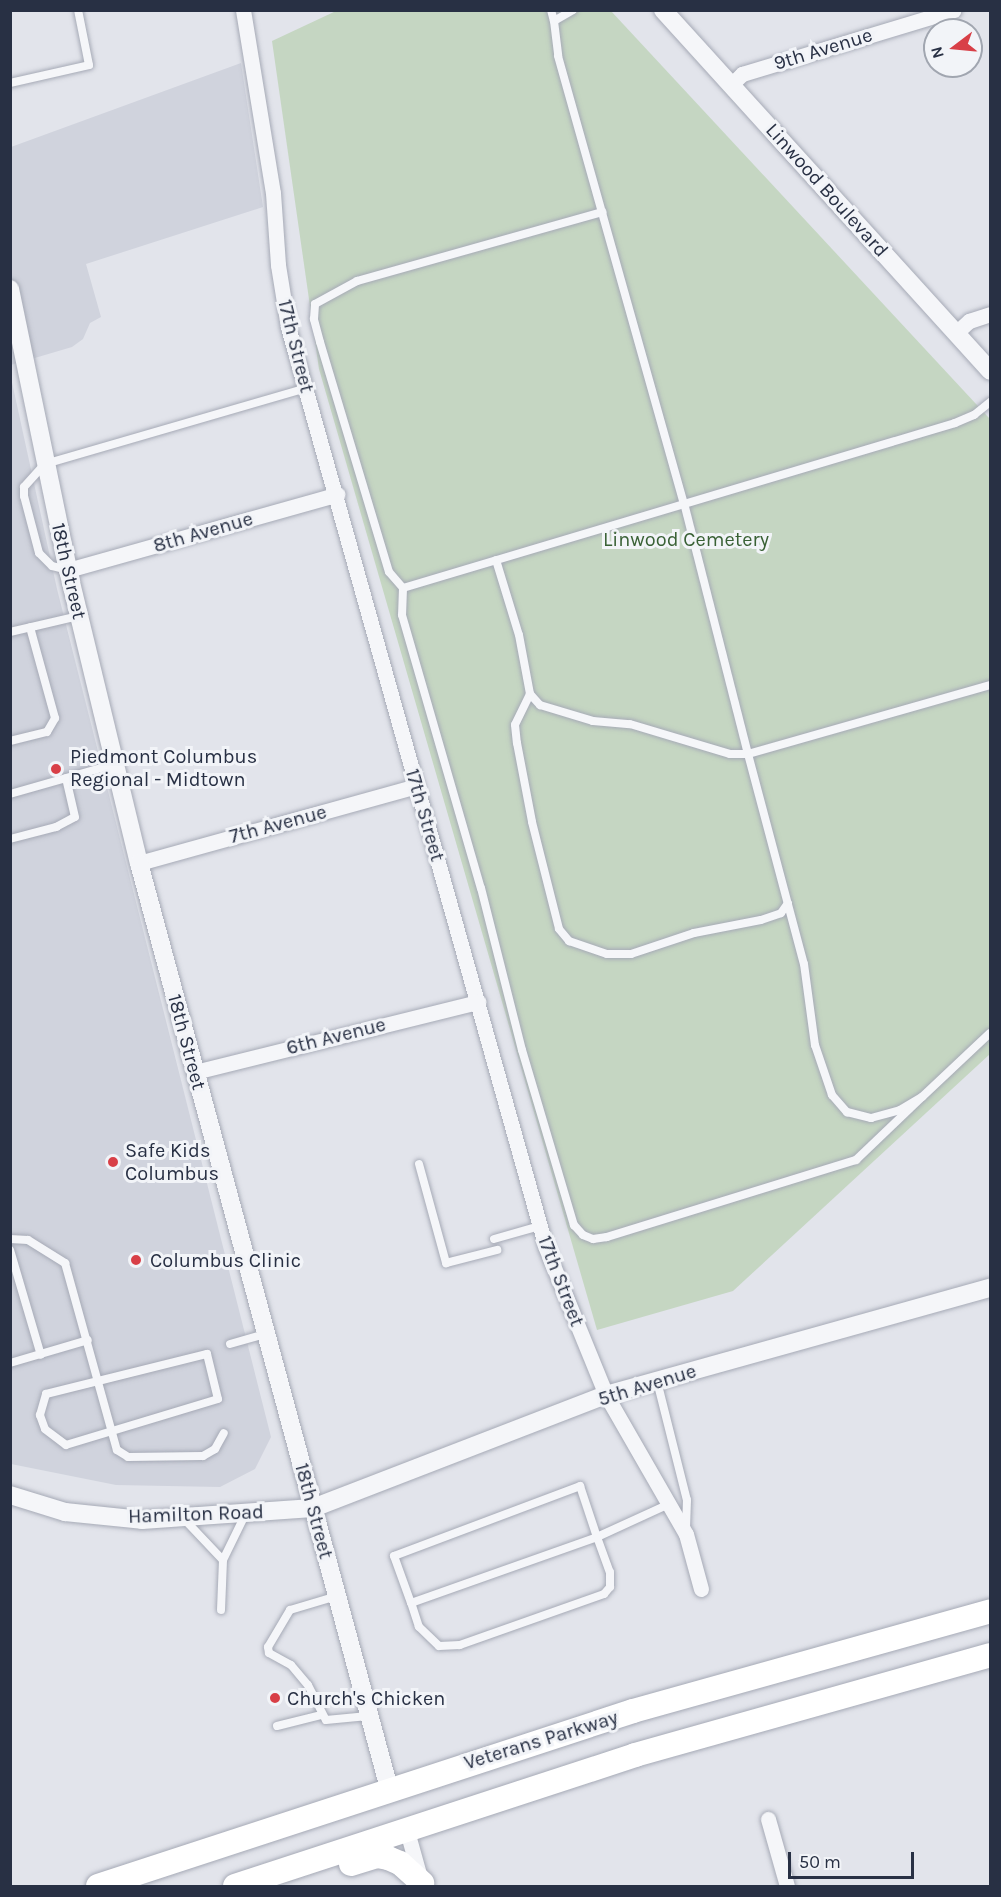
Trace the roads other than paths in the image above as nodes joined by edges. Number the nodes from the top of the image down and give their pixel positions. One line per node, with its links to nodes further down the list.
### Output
1 (78, 10): 9 (lane)
2 (243, 10): 16 (street, 17th Street)
3 (551, 10): 8 (lane)
4 (573, 10): 8 (lane)
5 (663, 10): 10 (street, Linwood Boulevard)
6 (954, 10): 7 (street, 9th Avenue)
7 (914, 16): 10 (street, 9th Avenue)
8 (554, 21): 11 (lane)
9 (10, 83)
10 (731, 85): 14 (street, Linwood Boulevard)
11 (602, 212): 20 (lane); 23 (lane)
12 (11, 292): 18 (street, 18th Street)
13 (990, 314): 14 (street)
14 (956, 333): 15 (street, Linwood Boulevard)
15 (990, 371)
16 (306, 388): 18 (lane); 19 (street, 17th Street)
17 (990, 402): 20 (lane)
18 (45, 464): 22 (street, 18th Street); 22 (lane)
19 (338, 494): 22 (street, 8th Avenue); 33 (street, 17th Street)
20 (684, 503): 21 (lane); 30 (lane)
21 (496, 560): 23 (lane); 28 (lane)
22 (68, 570): 24 (street, 18th Street)
23 (403, 588): 41 (lane)
24 (79, 616): 25 (lane); 31 (street, 18th Street)
25 (30, 627): 26 (lane); 29 (lane)
26 (10, 632)
27 (990, 685): 30 (lane)
28 (530, 694): 30 (lane); 37 (lane)
29 (11, 741)
30 (748, 754): 37 (lane)
31 (115, 764): 32 (lane); 36 (street, 18th Street)
32 (66, 778): 34 (lane); 35 (lane)
33 (416, 786): 36 (street, 7th Avenue); 38 (street, 17th Street)
34 (10, 794)
35 (10, 839)
36 (139, 863): 40 (street, 18th Street)
37 (788, 903): 41 (lane)
38 (478, 1002): 40 (street, 6th Avenue); 43 (street, 17th Street)
39 (990, 1034): 41 (lane)
40 (195, 1072): 49 (street, 18th Street)
41 (922, 1097)
42 (419, 1164): 47 (lane)
43 (540, 1226): 45 (lane); 56 (street, 17th Street)
44 (10, 1239): 50 (lane)
45 (494, 1239)
46 (10, 1250): 52 (lane)
47 (497, 1250)
48 (990, 1288): 55 (street, 5th Avenue)
49 (265, 1334): 51 (lane); 61 (street, 18th Street)
50 (88, 1340): 52 (lane); 54 (lane)
51 (230, 1344)
52 (41, 1355): 53 (lane)
53 (10, 1363)
54 (99, 1381): 57 (lane); 57 (lane); 57 (lane)
55 (657, 1381): 56 (street, 5th Avenue); 64 (lane)
56 (606, 1395): 60 (street, 17th Street); 61 (street, 5th Avenue)
57 (110, 1432): 58 (lane)
58 (224, 1433)
59 (10, 1495): 63 (street, Hamilton Road)
60 (669, 1504): 64 (street, 17th Street); 65 (lane)
61 (313, 1508): 62 (street, Hamilton Road); 68 (street, 18th Street)
62 (246, 1513): 63 (street, Hamilton Road); 66 (lane)
63 (183, 1517): 66 (lane)
64 (686, 1534): 67 (street, 17th Street)
65 (597, 1537): 69 (lane); 69 (lane); 69 (lane)
66 (223, 1560): 70 (lane)
67 (701, 1589)
68 (337, 1596): 73 (lane); 74 (street, 18th Street)
69 (411, 1603)
70 (220, 1610)
71 (990, 1611): 76 (main road, Veterans Parkway)
72 (990, 1655): 78 (main road)
73 (321, 1715): 74 (lane); 75 (lane)
74 (370, 1716): 76 (street, 18th Street)
75 (277, 1726)
76 (389, 1788): 80 (main road, Veterans Parkway)
77 (768, 1819): 83 (street)
78 (407, 1831): 79 (street); 81 (main road)
79 (422, 1885): 82 (main road)
80 (98, 1887)
81 (235, 1887)
82 (286, 1887)
83 (787, 1887)

